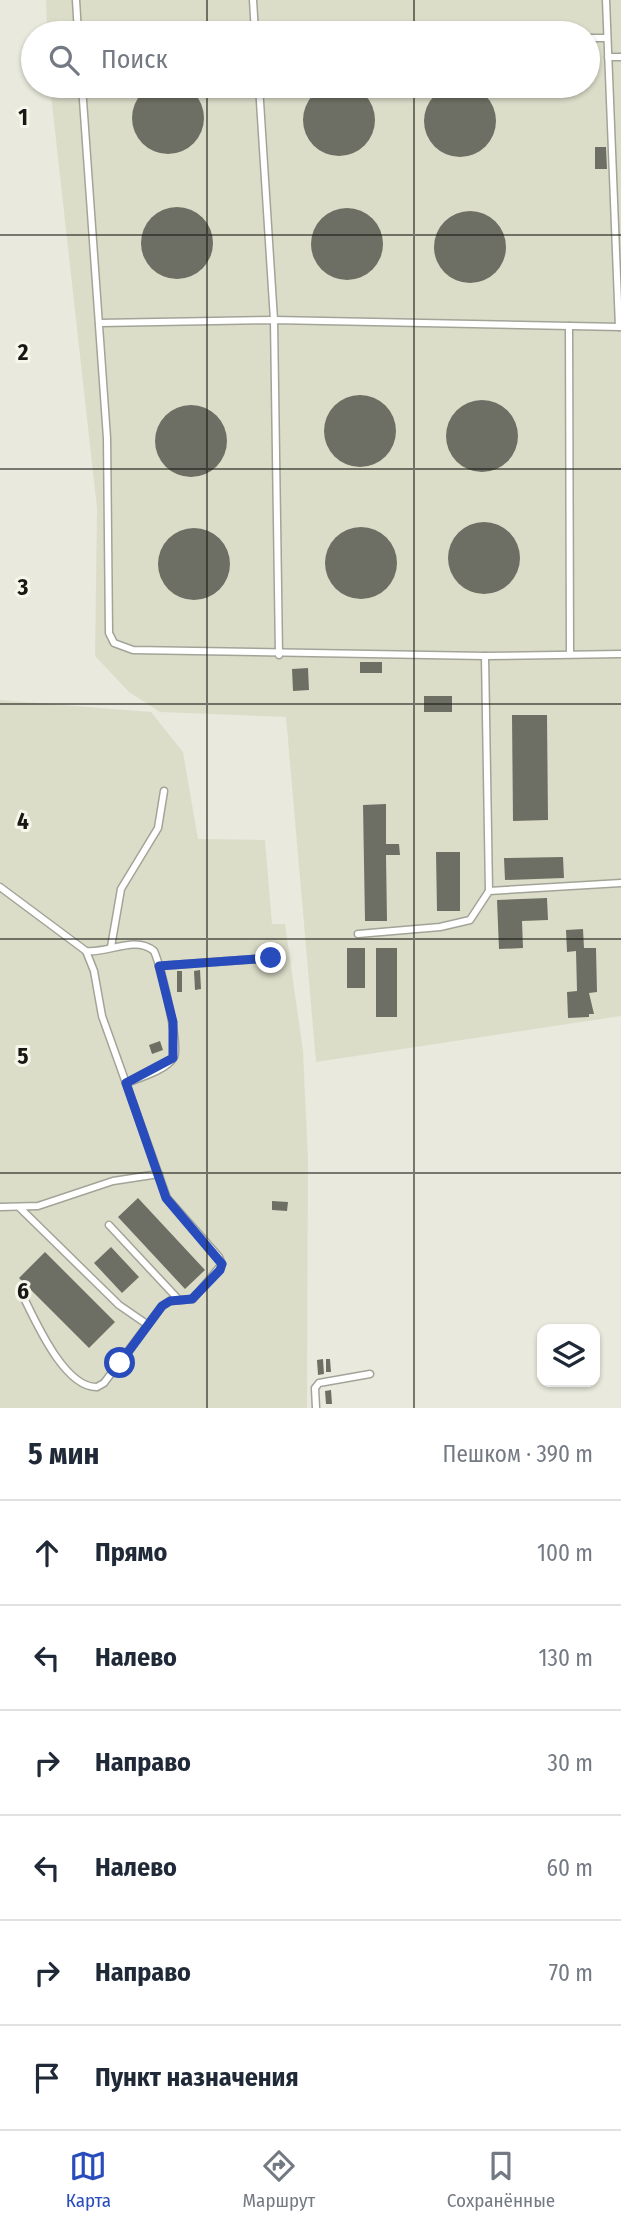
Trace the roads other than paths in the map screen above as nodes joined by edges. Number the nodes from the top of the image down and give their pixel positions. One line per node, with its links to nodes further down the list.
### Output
1 (76, 0): 4 (lane)
2 (253, 0): 5 (lane)
3 (606, 0): 7 (lane)
4 (77, 21)
5 (254, 21)
6 (600, 38): 7 (lane)
7 (607, 38): 8 (lane)
8 (608, 57): 9 (lane); 15 (lane)
9 (621, 57)
10 (83, 98): 13 (lane)
11 (260, 98): 12 (lane)
12 (274, 320): 13 (lane); 14 (lane); 18 (lane)
13 (100, 323): 18 (lane)
14 (569, 326): 15 (lane); 16 (lane)
15 (620, 327)
16 (570, 654): 17 (lane); 19 (lane)
17 (621, 654)
18 (279, 655): 19 (lane)
19 (485, 656): 23 (lane)
20 (164, 791): 25 (lane)
21 (621, 883): 23 (lane)
22 (0, 887): 26 (lane)
23 (489, 891): 24 (lane)
24 (358, 934)
25 (111, 947): 26 (lane); 28 (lane)
26 (86, 951): 29 (lane)
27 (271, 958): 28 (lane)
28 (159, 966): 29 (lane)
29 (126, 1083): 30 (lane)
30 (159, 1174): 32 (lane); 35 (lane)
31 (0, 1207): 32 (lane)
32 (20, 1208): 36 (lane)
33 (108, 1226): 35 (lane)
34 (22, 1294): 36 (lane)
35 (179, 1300): 36 (lane)
36 (148, 1325)
37 (370, 1374): 38 (lane)
38 (316, 1408)

